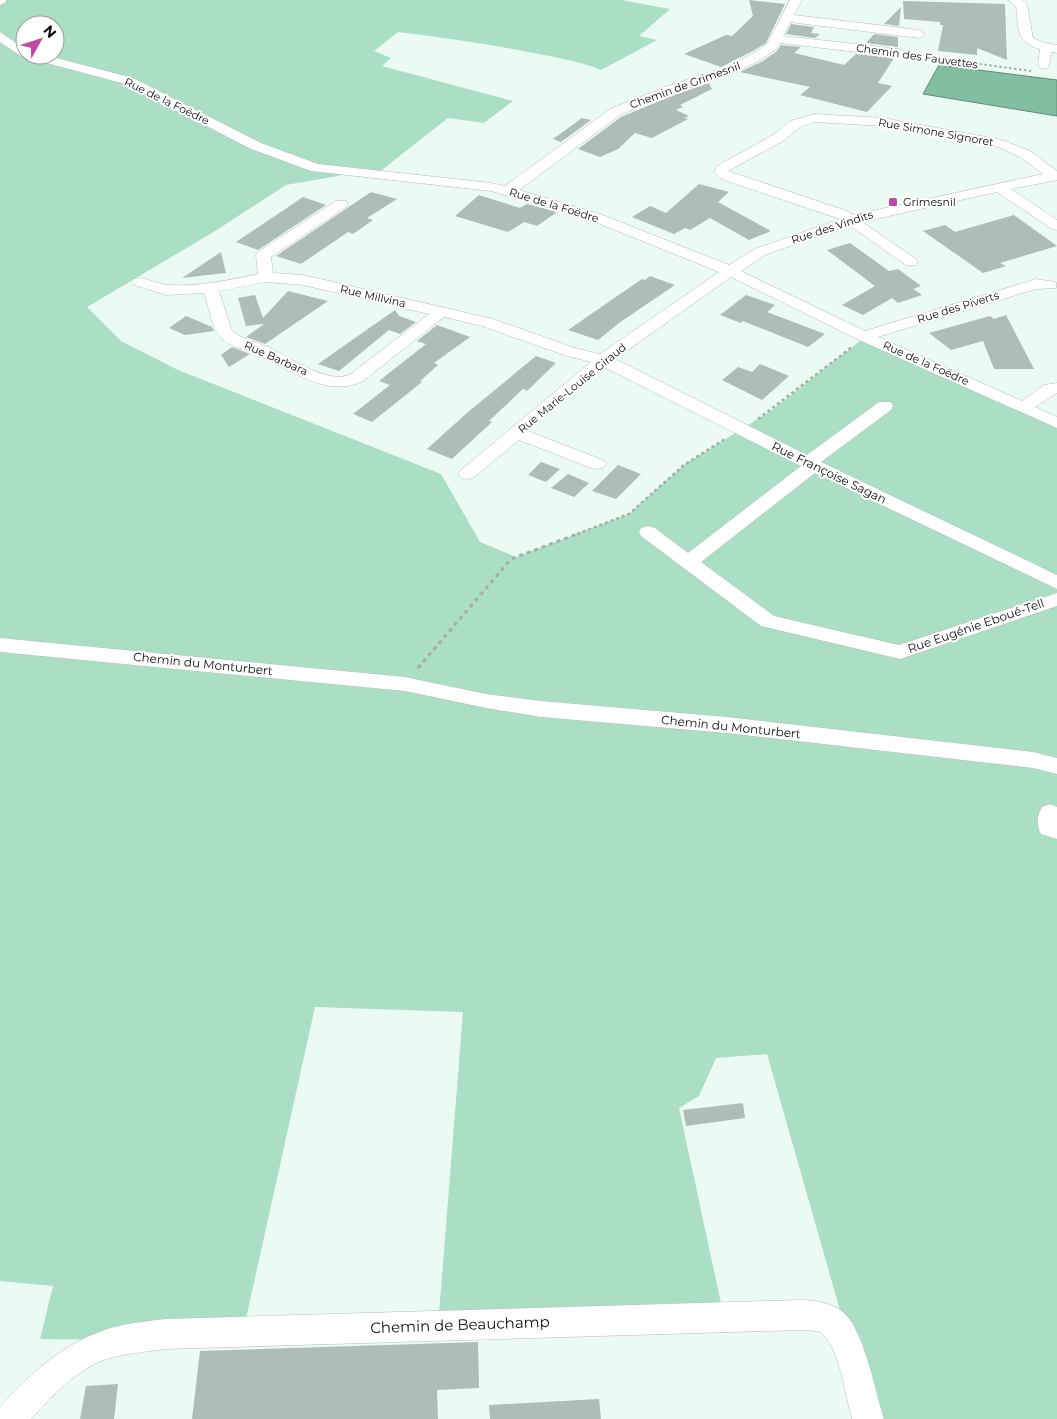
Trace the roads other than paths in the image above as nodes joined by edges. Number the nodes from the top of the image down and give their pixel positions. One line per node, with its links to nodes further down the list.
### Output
1 (796, 0): 3 (street, Chemin de Grimesnil)
2 (1014, 0): 8 (street)
3 (786, 18): 4 (street); 6 (street, Chemin de Grimesnil)
4 (919, 34)
5 (0, 36): 7 (street)
6 (777, 38): 9 (street, Chemin des Fauvettes); 14 (street, Chemin de Grimesnil)
7 (15, 48)
8 (1052, 48): 11 (street)
9 (900, 53)
10 (65, 64): 14 (street, Rue de la Foëdre)
11 (1044, 65)
12 (1056, 176): 13 (street, Rue des Vindits); 16 (street, Rue Simone Signoret)
13 (999, 187): 16 (street, Rue des Vindits); 17 (street)
14 (508, 191): 19 (street, Rue de la Foëdre)
15 (341, 204): 20 (street)
16 (850, 220): 18 (street); 19 (street, Rue des Vindits)
17 (1057, 226)
18 (911, 262)
19 (730, 271): 25 (street, Rue de la Foëdre); 26 (street, Rue Marie-Louise Giraud)
20 (266, 277): 23 (street, Rue Millvina); 24 (street, Rue Millvina)
21 (139, 282): 23 (street, Rue Millvina)
22 (1051, 284): 25 (street, Rue des Piverts)
23 (210, 288): 24 (street, Rue Barbara)
24 (442, 312): 26 (street, Rue Millvina)
25 (865, 337): 29 (street, Rue de la Foëdre)
26 (603, 360): 31 (street, Rue Marie-Louise Giraud); 33 (street, Rue Françoise Sagan)
27 (1057, 388): 29 (street)
28 (885, 406): 33 (street)
29 (1024, 407): 30 (street, Rue de la Foëdre)
30 (1057, 423)
31 (517, 433): 32 (street); 34 (street, Rue Marie-Louise Giraud)
32 (597, 464)
33 (812, 464): 36 (street); 37 (street, Rue Françoise Sagan)
34 (467, 474)
35 (648, 532): 36 (street, Rue Eugénie Eboué-Tell)
36 (688, 562): 38 (street, Rue Eugénie Eboué-Tell)
37 (1057, 583)
38 (1057, 599)
39 (0, 646): 40 (street, Chemin du Monturbert)
40 (1057, 766)
41 (10, 1419): 42 (street, Chemin de Beauchamp)
42 (868, 1419)

